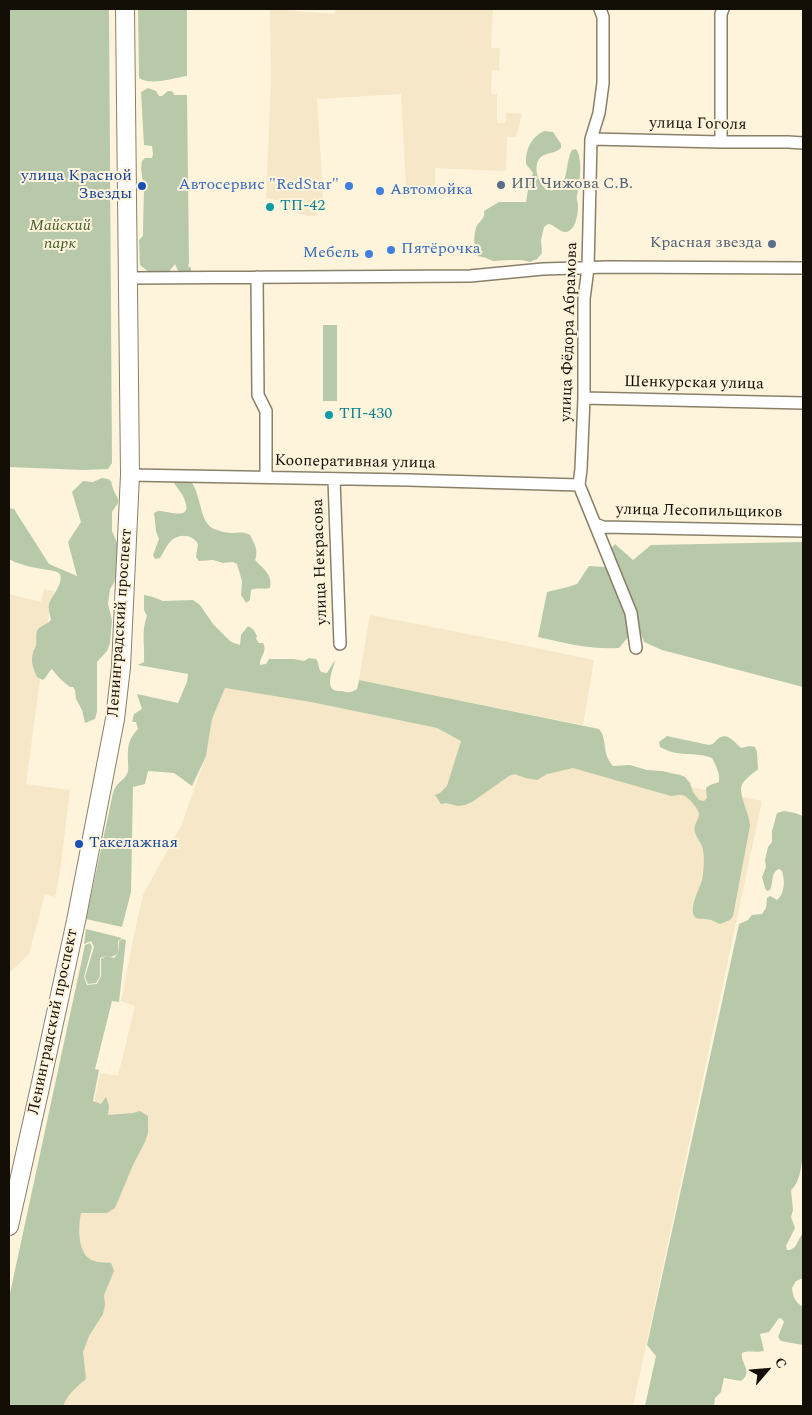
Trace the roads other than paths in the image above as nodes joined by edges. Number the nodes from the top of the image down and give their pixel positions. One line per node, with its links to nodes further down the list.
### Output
1 (125, 9): 10 (main road, Ленинградский проспект)
2 (600, 9): 4 (street, улица Фёдора Абрамова)
3 (723, 9): 5 (street)
4 (591, 138): 5 (street, улица Гоголя); 7 (street, улица Фёдора Абрамова)
5 (721, 142): 6 (street, улица Гоголя)
6 (803, 144)
7 (588, 268): 8 (street); 9 (street); 11 (street, улица Фёдора Абрамова)
8 (803, 268)
9 (257, 277): 10 (street); 14 (street)
10 (128, 278): 13 (main road, Ленинградский проспект)
11 (584, 398): 12 (street, Шенкурская улица); 16 (street, улица Фёдора Абрамова)
12 (803, 403)
13 (130, 475): 14 (street, Кооперативная улица); 21 (main road, Ленинградский проспект)
14 (266, 477): 15 (street, Кооперативная улица)
15 (334, 478): 16 (street, Кооперативная улица); 19 (street, улица Некрасова)
16 (579, 485): 17 (street, улица Фёдора Абрамова)
17 (595, 524): 18 (street, улица Лесопильщиков); 20 (street, улица Фёдора Абрамова)
18 (803, 531)
19 (340, 644)
20 (636, 648)
21 (9, 1226)

